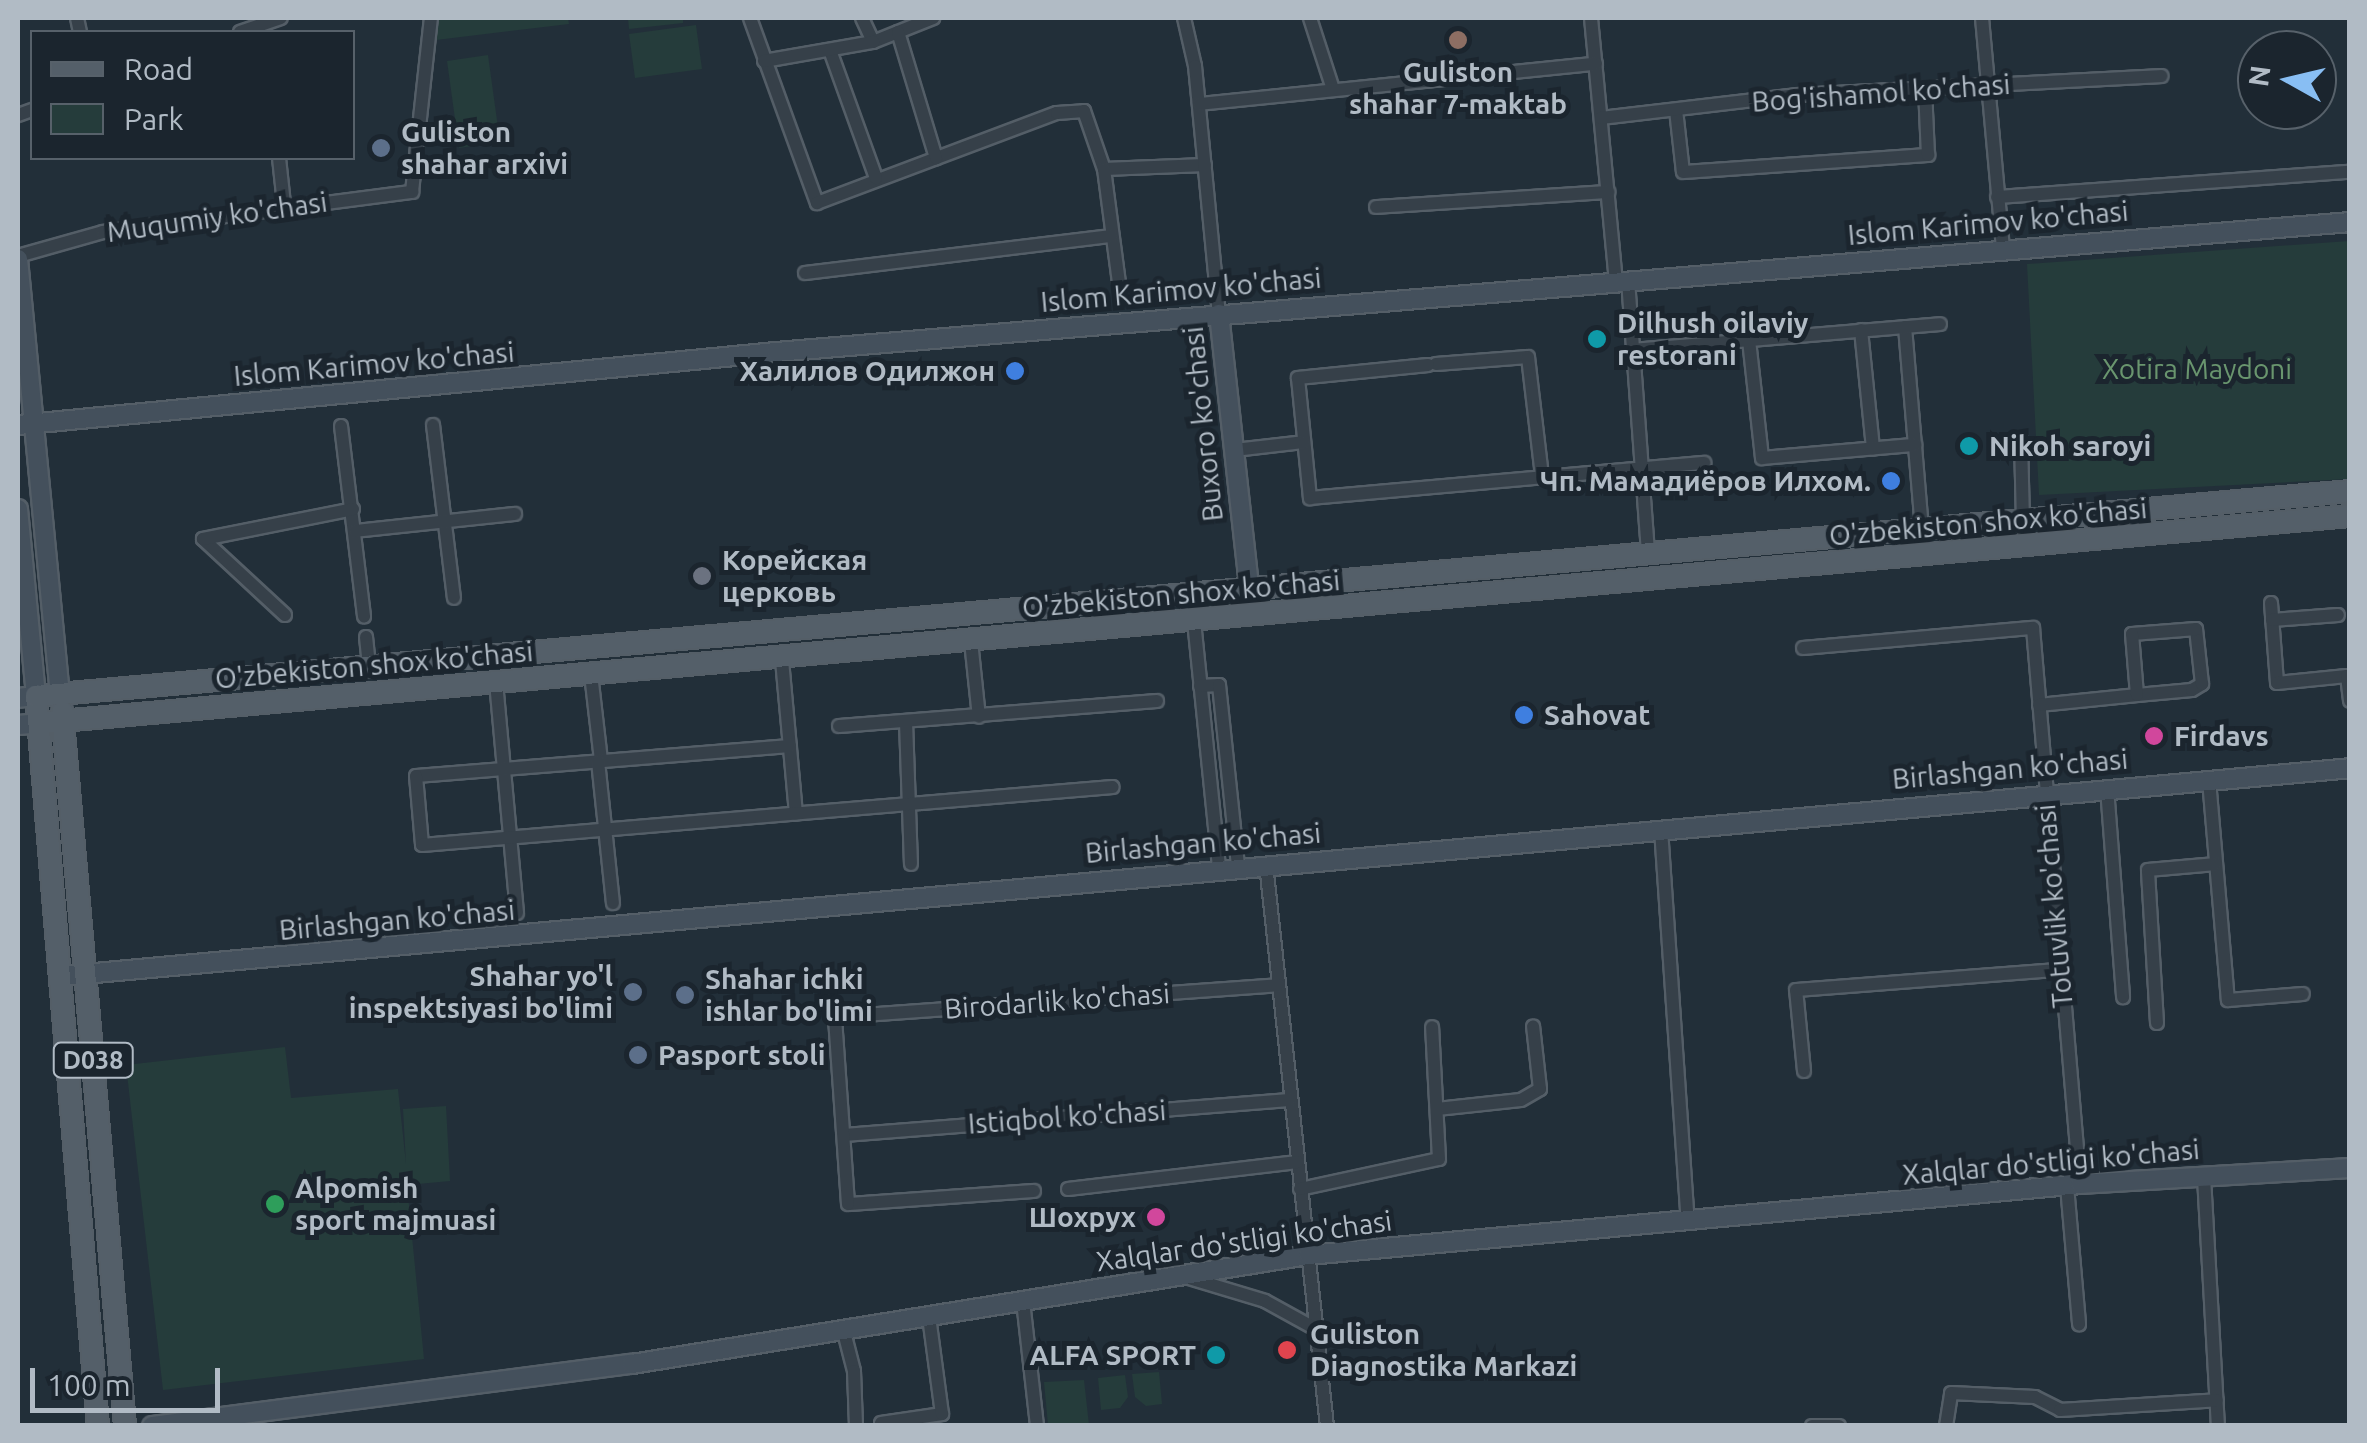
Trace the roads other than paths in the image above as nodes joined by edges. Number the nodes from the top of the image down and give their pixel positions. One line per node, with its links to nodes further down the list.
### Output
1 (281, 18): 10 (street)
2 (431, 18): 32 (street, Muqumiy ko'chasi)
3 (750, 18): 14 (street)
4 (862, 18): 12 (street)
5 (933, 18): 11 (street)
6 (1184, 18): 20 (street, Buxoro ko'chasi)
7 (1310, 18): 19 (street)
8 (1591, 18): 15 (street)
9 (1982, 18): 17 (street)
10 (246, 30)
11 (898, 32): 12 (street); 23 (street)
12 (873, 42): 13 (street)
13 (831, 53): 14 (street); 28 (street)
14 (764, 61): 28 (street)
15 (1596, 64): 19 (street); 22 (street)
16 (2162, 76): 17 (street, Bog'ishamol ko'chasi)
17 (1988, 84): 18 (street, Bog'ishamol ko'chasi); 30 (street)
18 (1925, 88): 21 (street, Bog'ishamol ko'chasi); 21 (street)
19 (1333, 89): 20 (street)
20 (1199, 104): 25 (street, Buxoro ko'chasi)
21 (1676, 110): 22 (street, Bog'ishamol ko'chasi)
22 (1602, 118): 29 (street)
23 (936, 158): 26 (street); 28 (street)
24 (278, 160): 32 (street)
25 (1205, 165): 26 (street); 40 (street, Buxoro ko'chasi)
26 (1104, 169): 34 (street)
27 (2350, 172): 30 (street)
28 (876, 178)
29 (1610, 192): 31 (street); 38 (street)
30 (1997, 198): 35 (street)
31 (1376, 207)
32 (286, 213): 36 (street, Muqumiy ko'chasi)
33 (2350, 222): 35 (street, Islom Karimov ko'chasi)
34 (1112, 236): 37 (street); 39 (street)
35 (2003, 250): 38 (street, Islom Karimov ko'chasi)
36 (18, 258): 46 (street)
37 (805, 274)
38 (1622, 280): 40 (street, Islom Karimov ko'chasi); 45 (street)
39 (1119, 283)
40 (1219, 314): 46 (street, Islom Karimov ko'chasi); 53 (street, Buxoro ko'chasi)
41 (1940, 324): 42 (street)
42 (1905, 327): 43 (street); 51 (street)
43 (1861, 330): 44 (street); 52 (street)
44 (1749, 340): 45 (street); 52 (street)
45 (1632, 350): 55 (street)
46 (27, 424): 83 (street)
47 (434, 424): 62 (street)
48 (341, 426): 59 (street)
49 (2021, 440): 63 (street)
50 (1304, 442): 53 (street); 56 (street); 56 (street)
51 (1915, 445): 52 (street); 64 (street)
52 (1873, 448)
53 (1234, 450): 67 (street, Buxoro ko'chasi)
54 (1704, 463): 55 (street)
55 (1642, 468): 56 (street); 66 (street)
56 (1542, 477)
57 (2350, 490): 63 (main road, O'zbekiston shox ko'chasi)
58 (18, 508): 85 (street)
59 (353, 509): 65 (street); 70 (street)
60 (515, 514): 62 (street)
61 (2350, 516): 74 (main road, O'zbekiston shox ko'chasi)
62 (444, 520): 65 (street); 68 (street)
63 (2022, 520): 64 (main road, O'zbekiston shox ko'chasi)
64 (1922, 529): 66 (main road, O'zbekiston shox ko'chasi)
65 (355, 531): 72 (street)
66 (1648, 552): 67 (main road, O'zbekiston shox ko'chasi)
67 (1249, 586): 79 (main road, O'zbekiston shox ko'chasi)
68 (454, 598)
69 (2271, 603): 73 (street)
70 (286, 615)
71 (2338, 615): 73 (street)
72 (364, 617)
73 (2272, 620): 87 (street)
74 (1194, 621): 76 (main road, O'zbekiston shox ko'chasi); 111 (street)
75 (366, 637): 79 (street)
76 (971, 641): 78 (main road, O'zbekiston shox ko'chasi); 90 (street)
77 (1802, 648): 88 (street, Totuvlik ko'chasi)
78 (782, 660): 80 (main road, O'zbekiston shox ko'chasi); 95 (street)
79 (370, 666): 82 (main road, O'zbekiston shox ko'chasi)
80 (591, 674): 81 (main road, O'zbekiston shox ko'chasi); 96 (street)
81 (496, 682): 89 (main road, O'zbekiston shox ko'chasi); 98 (street)
82 (102, 690): 83 (main road, O'zbekiston shox ko'chasi); 89 (main road)
83 (60, 694): 85 (main road, O'zbekiston shox ko'chasi); 91 (main road, D038)
84 (2137, 695): 84 (street); 88 (street)
85 (27, 697): 93 (main road, D038)
86 (1157, 701): 90 (street)
87 (2350, 701)
88 (2039, 705): 102 (street, Totuvlik ko'chasi)
89 (105, 716): 91 (main road, O'zbekiston shox ko'chasi)
90 (979, 717): 92 (street)
91 (63, 721): 93 (main road, O'zbekiston shox ko'chasi); 115 (main road, D038)
92 (906, 722): 94 (street); 103 (street)
93 (28, 724): 116 (main road, D038)
94 (839, 726)
95 (790, 746): 96 (street); 104 (street)
96 (599, 761): 98 (street); 106 (street)
97 (2350, 768): 99 (street, Birlashgan ko'chasi)
98 (504, 769): 107 (street); 107 (street)
99 (2208, 780): 101 (street, Birlashgan ko'chasi); 110 (street)
100 (1113, 787): 103 (street)
101 (2107, 788): 102 (street, Birlashgan ko'chasi); 119 (street)
102 (2043, 793): 105 (street, Birlashgan ko'chasi); 114 (street, Totuvlik ko'chasi)
103 (910, 804): 104 (street); 108 (street)
104 (796, 814): 106 (street)
105 (1661, 829): 109 (street, Birlashgan ko'chasi); 134 (street)
106 (605, 830): 107 (street); 112 (street)
107 (510, 837): 113 (street)
108 (911, 864)
109 (1266, 864): 111 (street, Birlashgan ko'chasi); 117 (street)
110 (2216, 864): 118 (street); 120 (street)
111 (1229, 868): 115 (street, Birlashgan ko'chasi)
112 (613, 903)
113 (517, 913)
114 (2058, 970): 123 (street); 130 (street, Totuvlik ko'chasi)
115 (86, 973): 116 (street, Birlashgan ko'chasi); 146 (main road, D038)
116 (62, 976): 145 (main road, D038)
117 (1279, 985): 124 (street); 126 (street, Birodarlik ko'chasi)
118 (2303, 994)
119 (2123, 997)
120 (2157, 1023)
121 (1432, 1026): 125 (street)
122 (1533, 1026): 125 (street)
123 (1804, 1071)
124 (1290, 1100): 126 (street, Istiqbol ko'chasi); 127 (street)
125 (1438, 1109): 131 (street)
126 (844, 1135): 133 (street)
127 (1297, 1162): 131 (street); 132 (street)
128 (2350, 1168): 129 (street, Xalqlar do'stligi ko'chasi)
129 (2204, 1177): 130 (street, Xalqlar do'stligi ko'chasi); 142 (street)
130 (2073, 1185): 134 (street, Xalqlar do'stligi ko'chasi); 139 (street, Totuvlik ko'chasi)
131 (1300, 1188): 135 (street)
132 (1068, 1189)
133 (1034, 1191)
134 (1688, 1222): 135 (street, Xalqlar do'stligi ko'chasi)
135 (1308, 1256): 136 (street, Xalqlar do'stligi ko'chasi); 140 (street)
136 (1172, 1275): 137 (street, Xalqlar do'stligi ko'chasi); 140 (street)
137 (1023, 1302): 138 (street, Xalqlar do'stligi ko'chasi); 149 (street)
138 (929, 1317): 141 (street, Xalqlar do'stligi ko'chasi); 143 (street)
139 (2079, 1324)
140 (1316, 1329): 150 (street)
141 (844, 1332): 147 (street, Xalqlar do'stligi ko'chasi); 148 (street)
142 (2217, 1400): 152 (street); 153 (street)
143 (881, 1423)
144 (1839, 1424): 151 (street)
145 (98, 1426)
146 (125, 1426)
147 (152, 1426)
148 (856, 1426)
149 (1037, 1426)
150 (1327, 1426)
151 (1812, 1426)
152 (1946, 1426)
153 (2218, 1426)

